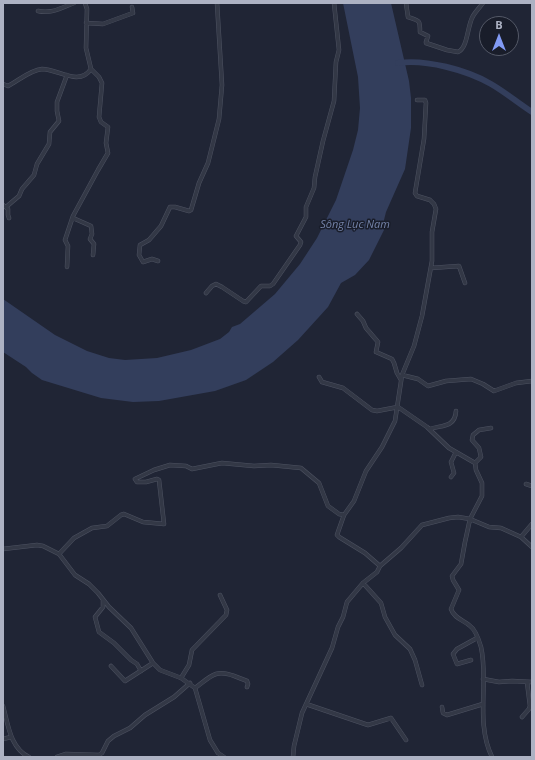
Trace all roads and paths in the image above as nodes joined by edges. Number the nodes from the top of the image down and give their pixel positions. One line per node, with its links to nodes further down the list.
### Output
1 (74, 3): 8 (street)
2 (85, 3): 9 (street)
3 (217, 3): 18 (street)
4 (334, 3): 22 (street)
5 (406, 3): 6 (street)
6 (483, 3)
7 (132, 7): 9 (street)
8 (38, 11)
9 (86, 23): 10 (street)
10 (91, 69): 11 (street); 16 (street)
11 (67, 75): 12 (street); 14 (street)
12 (3, 84)
13 (417, 100): 20 (street)
14 (5, 206): 15 (street)
15 (10, 218)
16 (73, 218): 17 (street); 19 (street)
17 (93, 255)
18 (158, 261)
19 (67, 267)
20 (431, 268): 21 (street); 24 (street)
21 (465, 283)
22 (206, 293)
23 (357, 314): 27 (street)
24 (402, 375): 26 (street); 27 (street)
25 (319, 377): 28 (street)
26 (532, 380)
27 (401, 381): 28 (street)
28 (398, 407): 31 (street); 37 (street)
29 (456, 411): 31 (street)
30 (491, 428): 33 (street)
31 (430, 429): 32 (street)
32 (456, 452): 33 (street); 34 (street)
33 (475, 463): 38 (street)
34 (451, 477)
35 (526, 484): 36 (street)
36 (532, 486)
37 (344, 515): 43 (street); 44 (street)
38 (470, 519): 40 (street); 44 (street); 48 (street)
39 (532, 524): 40 (street)
40 (521, 537): 41 (street)
41 (532, 547)
42 (3, 549): 43 (street)
43 (59, 554): 47 (street)
44 (380, 566): 45 (street)
45 (363, 583): 58 (street); 61 (street)
46 (220, 595): 53 (street)
47 (102, 599): 50 (street); 52 (street)
48 (477, 638): 49 (street); 54 (street)
49 (471, 660)
50 (153, 663): 52 (street); 53 (street)
51 (111, 666): 52 (street)
52 (141, 671)
53 (181, 678): 57 (street)
54 (483, 679): 55 (street); 62 (street)
55 (527, 682): 56 (street); 65 (street)
56 (532, 682)
57 (190, 683): 60 (street); 70 (street)
58 (422, 685)
59 (247, 687): 60 (street)
60 (195, 688): 71 (street)
61 (306, 704): 68 (street); 72 (street)
62 (483, 704): 64 (street); 73 (street)
63 (3, 706): 66 (street)
64 (442, 708)
65 (522, 717)
66 (11, 737): 67 (street); 69 (street)
67 (3, 739)
68 (406, 740)
69 (29, 757)
70 (57, 757)
71 (224, 757)
72 (293, 757)
73 (492, 757)

